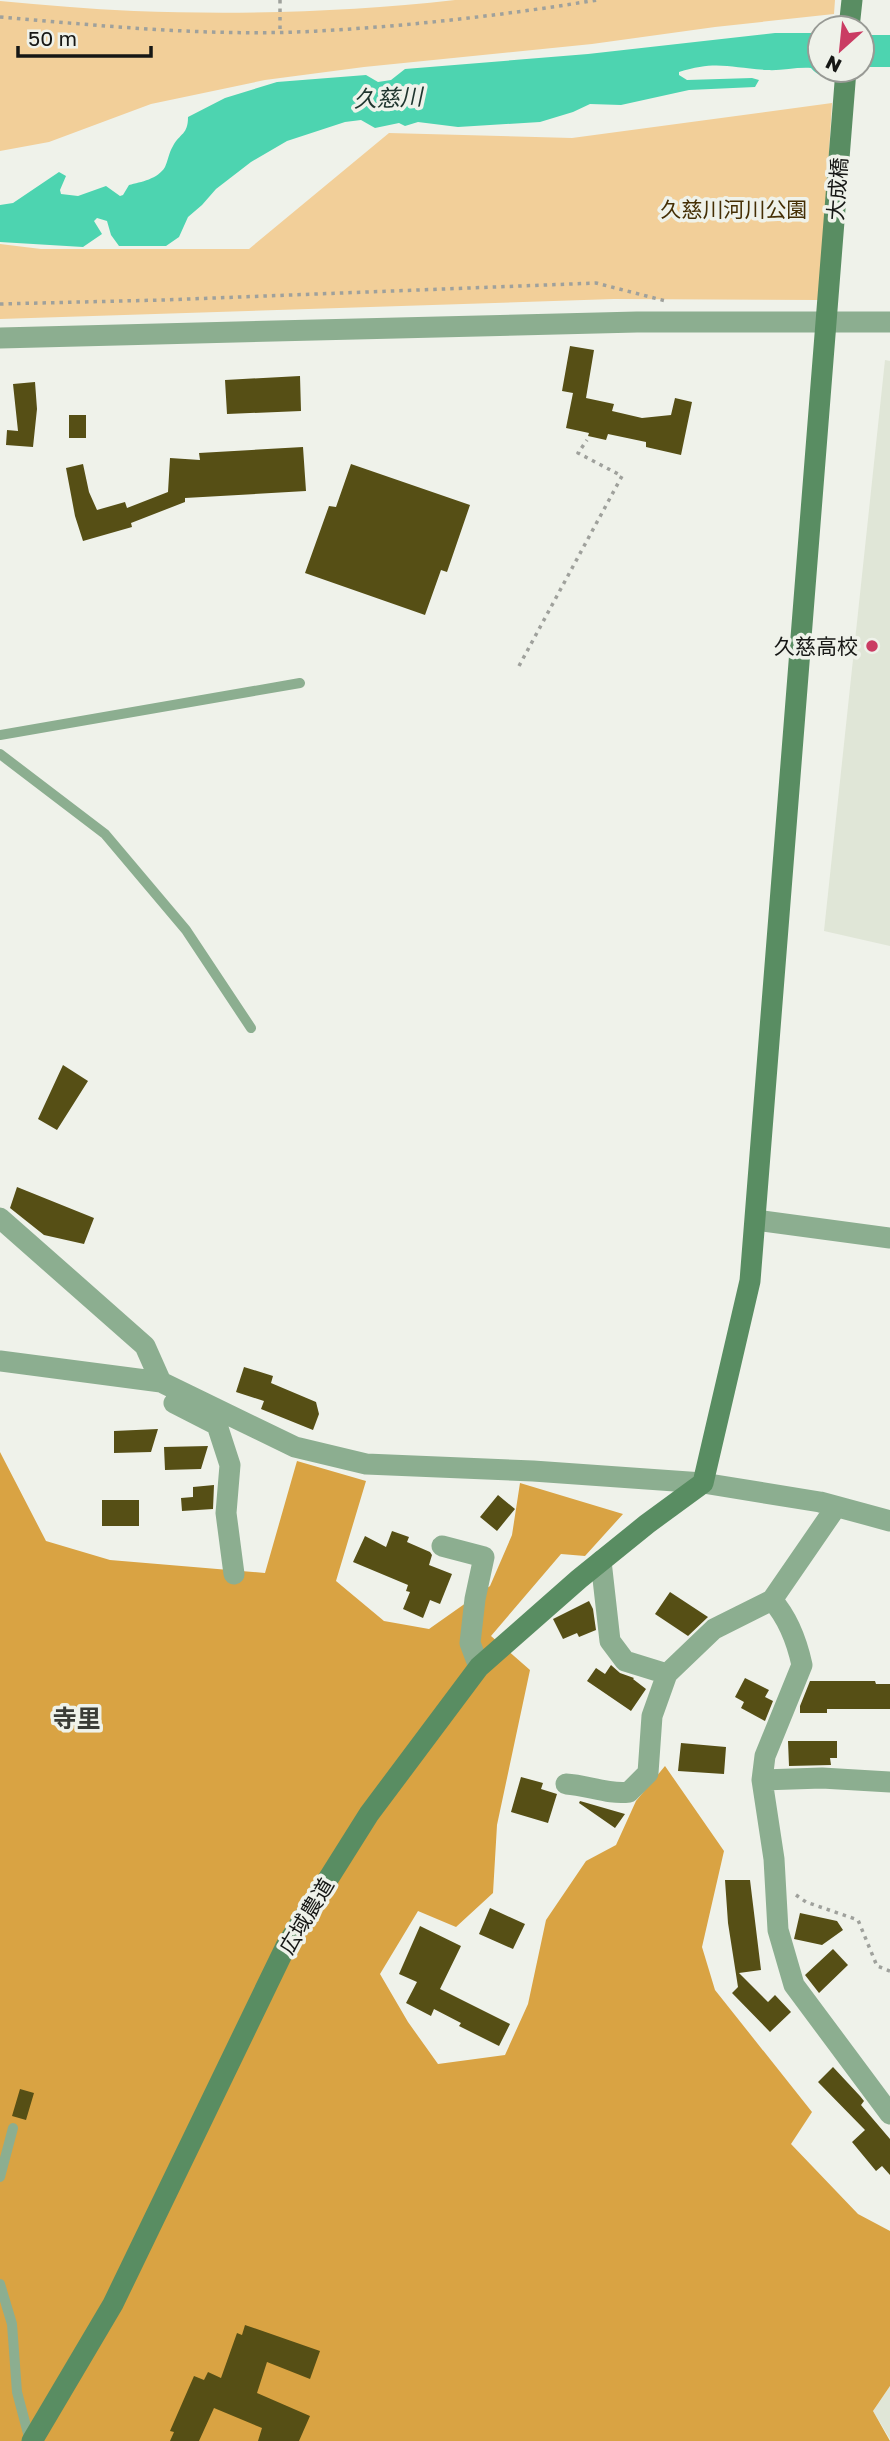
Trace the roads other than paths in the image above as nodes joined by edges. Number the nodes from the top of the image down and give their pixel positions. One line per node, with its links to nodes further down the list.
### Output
1 (845, 84): 2 (street, 大成橋)
2 (827, 314): 3 (street); 4 (street); 10 (street, 大成橋)
3 (890, 321)
4 (0, 338)
5 (300, 683): 6 (lane)
6 (0, 735)
7 (0, 754): 8 (lane)
8 (251, 1028)
9 (0, 1218): 14 (street)
10 (756, 1220): 11 (street); 15 (street, 大成橋)
11 (890, 1238)
12 (0, 1361): 13 (street)
13 (81, 1371): 14 (street); 20 (street)
14 (161, 1382): 15 (street)
15 (703, 1483): 16 (street); 19 (street, 広域農道)
16 (836, 1507): 17 (street); 21 (street)
17 (890, 1521)
18 (442, 1546): 22 (street)
19 (601, 1561): 22 (street, 広域農道); 23 (street)
20 (234, 1574)
21 (772, 1601): 23 (street); 24 (street)
22 (479, 1667): 31 (street, 広域農道)
23 (667, 1674): 26 (street)
24 (762, 1780): 25 (street); 27 (street)
25 (890, 1782)
26 (566, 1784)
27 (890, 2114)
28 (13, 2128): 29 (lane)
29 (0, 2177)
30 (0, 2284): 31 (lane)
31 (31, 2441)

